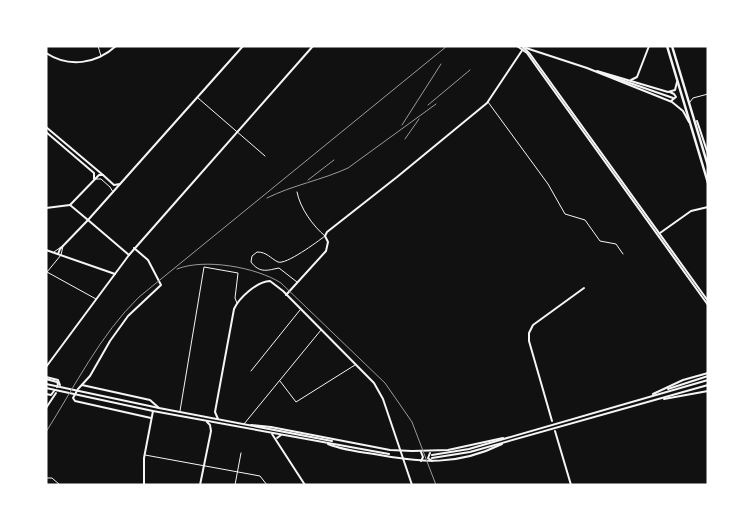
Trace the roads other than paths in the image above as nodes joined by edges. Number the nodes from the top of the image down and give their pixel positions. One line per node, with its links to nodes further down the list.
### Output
1 (98, 46): 15 (street)
2 (116, 46): 15 (main road)
3 (243, 46): 24 (main road)
4 (313, 46): 33 (main road)
5 (517, 46): 9 (main road); 13 (main road)
6 (649, 46): 18 (main road)
7 (667, 46): 20 (main road)
8 (672, 46): 28 (main road)
9 (523, 48): 10 (main road); 11 (main road); 13 (main road); 52 (main road)
10 (526, 50): 11 (main road); 14 (main road)
11 (532, 50): 14 (main road); 16 (main road)
12 (46, 53): 15 (main road)
13 (520, 54): 27 (main road)
14 (530, 54): 52 (main road)
15 (101, 56)
16 (587, 68): 17 (main road); 26 (main road)
17 (594, 71): 19 (main road); 25 (main road)
18 (637, 77): 19 (main road); 21 (main road)
19 (631, 80): 21 (main road)
20 (676, 80): 22 (main road); 31 (main road)
21 (640, 83): 22 (main road)
22 (670, 92): 26 (main road)
23 (708, 94): 28 (street)
24 (197, 98): 33 (street); 41 (main road)
25 (673, 98)
26 (669, 101): 31 (main road)
27 (488, 102): 53 (main road); 59 (street)
28 (689, 108): 36 (main road)
29 (697, 121): 34 (main road)
30 (46, 127): 37 (main road)
31 (691, 128): 39 (main road)
32 (46, 132): 38 (main road)
33 (236, 132): 35 (street); 55 (main road)
34 (708, 154)
35 (265, 156)
36 (708, 166)
37 (103, 175): 38 (main road); 40 (main road)
38 (94, 180): 42 (street); 46 (main road)
39 (708, 183)
40 (113, 184): 41 (main road); 43 (main road)
41 (120, 184): 43 (street); 44 (main road)
42 (110, 187): 43 (street); 44 (street)
43 (114, 187): 44 (main road)
44 (113, 192): 51 (main road)
45 (297, 192): 53 (street)
46 (75, 201): 47 (main road); 50 (main road)
47 (70, 205): 49 (main road); 50 (main road)
48 (708, 206): 52 (main road)
49 (46, 208)
50 (74, 208): 51 (main road)
51 (88, 220): 54 (main road); 60 (main road)
52 (659, 234): 66 (main road); 68 (main road)
53 (325, 236): 62 (main road); 62 (street)
54 (64, 246): 57 (street); 58 (main road)
55 (134, 248): 60 (main road); 75 (main road)
56 (46, 250): 57 (main road)
57 (53, 252): 58 (main road)
58 (60, 254): 61 (main road); 65 (street)
59 (623, 254)
60 (129, 255): 61 (main road)
61 (114, 274): 65 (main road)
62 (298, 283): 64 (main road)
63 (584, 288): 104 (main road)
64 (286, 295): 67 (main road); 69 (main road)
65 (96, 299): 72 (main road)
66 (708, 300)
67 (237, 304): 97 (street); 98 (main road)
68 (708, 305)
69 (301, 309): 70 (main road); 73 (street)
70 (321, 330): 71 (main road); 77 (street)
71 (356, 364): 77 (street); 117 (main road)
72 (46, 366)
73 (252, 371)
74 (708, 374): 85 (main road); 85 (main road)
75 (90, 376): 82 (main road); 83 (main road)
76 (46, 378): 80 (main road); 88 (main road)
77 (280, 380): 107 (street)
78 (708, 380): 90 (main road)
79 (46, 384): 92 (main road)
80 (61, 385)
81 (708, 385): 91 (main road)
82 (82, 386): 83 (main road); 99 (main road)
83 (90, 387): 89 (main road)
84 (46, 388): 93 (main road)
85 (661, 391): 90 (main road)
86 (708, 391): 91 (main road)
87 (56, 392): 94 (main road)
88 (46, 394)
89 (135, 397): 92 (main road); 95 (main road)
90 (646, 397): 105 (main road)
91 (657, 400): 109 (main road)
92 (133, 403): 95 (main road)
93 (131, 406): 96 (main road); 99 (main road)
94 (46, 408)
95 (159, 408): 97 (main road)
96 (153, 411): 100 (main road); 103 (main road)
97 (180, 412): 101 (main road)
98 (215, 412): 101 (main road); 102 (main road)
99 (131, 413): 100 (main road)
100 (152, 418): 123 (main road)
101 (209, 418): 102 (main road)
102 (218, 419): 107 (main road)
103 (205, 421): 106 (main road); 111 (main road)
104 (552, 421): 105 (main road); 108 (main road)
105 (556, 423): 108 (main road)
106 (220, 424): 111 (main road); 113 (main road)
107 (244, 425): 116 (main road); 118 (main road)
108 (549, 426): 125 (main road)
109 (558, 427): 110 (main road); 112 (main road)
110 (550, 429): 112 (main road); 125 (main road)
111 (211, 431): 129 (main road)
112 (555, 431): 140 (main road)
113 (272, 434): 114 (main road); 115 (main road)
114 (282, 435): 115 (main road); 124 (main road)
115 (277, 441): 138 (main road)
116 (332, 441)
117 (398, 444): 119 (main road); 120 (main road)
118 (390, 450): 119 (main road); 124 (main road)
119 (394, 450): 120 (main road)
120 (400, 450): 121 (main road); 126 (main road)
121 (419, 451): 125 (main road); 128 (main road)
122 (241, 453): 131 (street)
123 (145, 454): 129 (street); 134 (main road)
124 (389, 456): 126 (main road)
125 (432, 457): 128 (main road)
126 (404, 460): 127 (main road); 130 (main road)
127 (411, 461): 128 (main road); 130 (main road)
128 (418, 461)
129 (204, 466): 131 (street); 135 (main road)
130 (406, 467): 139 (main road)
131 (237, 472): 136 (street); 137 (street)
132 (46, 478): 133 (street)
133 (60, 485)
134 (144, 485)
135 (200, 485)
136 (234, 485)
137 (267, 485)
138 (305, 485)
139 (412, 485)
140 (570, 485)

